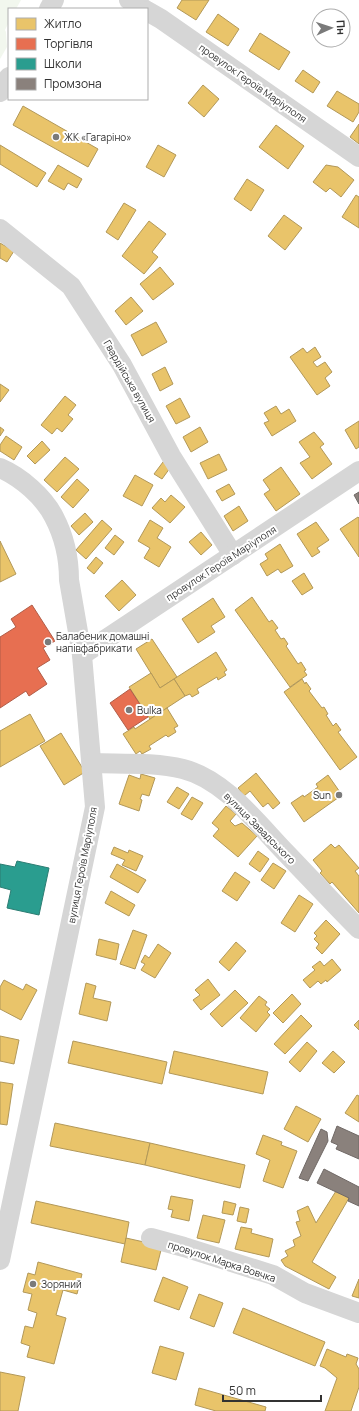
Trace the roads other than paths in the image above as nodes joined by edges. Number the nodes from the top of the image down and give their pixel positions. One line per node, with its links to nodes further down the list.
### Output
1 (129, 0): 2 (street, провулок Героїв Маріуполя)
2 (143, 8)
3 (148, 11): 6 (street, провулок Героїв Маріуполя)
4 (8, 79): 5 (street)
5 (0, 92)
6 (359, 157)
7 (0, 230): 10 (street, Гвардійська вулиця)
8 (0, 468): 11 (street, вулиця Героїв Маріуполя)
9 (359, 471): 10 (street, провулок Героїв Маріуполя)
10 (233, 555): 11 (street, провулок Героїв Маріуполя)
11 (82, 655): 12 (street, вулиця Героїв Маріуполя)
12 (92, 763): 13 (street, вулиця Завадського); 15 (street, вулиця Героїв Маріуполя)
13 (359, 929)
14 (151, 1238): 16 (street, провулок Марка Вовчка)
15 (0, 1260)
16 (359, 1313)

